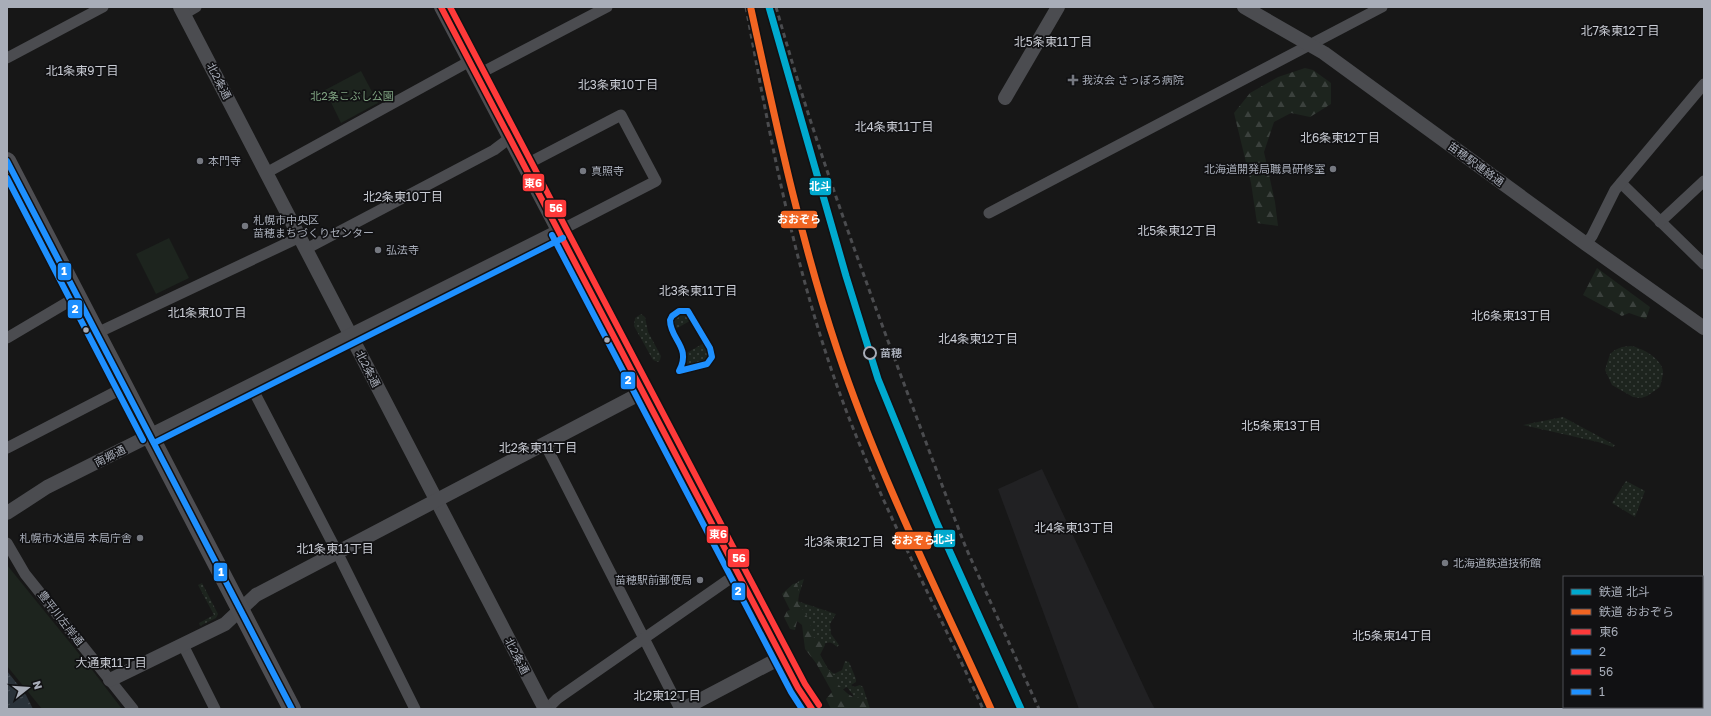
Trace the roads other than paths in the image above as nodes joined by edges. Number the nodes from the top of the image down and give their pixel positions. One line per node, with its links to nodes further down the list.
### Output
1 (103, 7): 10 (street)
2 (196, 7): 8 (street)
3 (441, 7): 11 (street)
4 (607, 7): 12 (street)
5 (1058, 7): 14 (street)
6 (1244, 7): 9 (street, 苗穂駅連絡通)
7 (1382, 7): 9 (street)
8 (182, 10): 18 (street, 北2条通)
9 (1309, 45): 21 (street); 25 (street, 苗穂駅連絡通)
10 (7, 58)
11 (470, 62): 12 (street); 18 (street)
12 (477, 75): 15 (street)
13 (1704, 84): 20 (street)
14 (1005, 98)
15 (510, 138): 17 (street); 24 (street)
16 (7, 161): 27 (highway)
17 (525, 165): 23 (street); 23 (street)
18 (266, 173): 24 (street, 北2条通)
19 (1704, 181): 22 (street)
20 (1621, 183): 22 (street); 25 (street)
21 (989, 213)
22 (1660, 222): 26 (street)
23 (559, 231): 30 (street, 南郷通); 34 (street)
24 (303, 243): 29 (street); 30 (street, 北2条通)
25 (1586, 244): 28 (street, 苗穂駅連絡通)
26 (1704, 264)
27 (78, 296): 29 (highway); 31 (street)
28 (1704, 328)
29 (97, 333): 33 (highway)
30 (351, 336): 32 (street, 南郷通); 38 (street, 北2条通)
31 (7, 338)
32 (251, 386): 35 (street, 南郷通); 41 (street)
33 (125, 387): 35 (highway); 37 (street)
34 (643, 392): 36 (street); 42 (street)
35 (150, 436): 39 (street, 南郷通); 43 (highway)
36 (545, 444): 38 (street); 44 (street)
37 (7, 448)
38 (436, 500): 41 (street); 52 (street, 北2条通)
39 (7, 514)
40 (7, 543): 47 (street, 豊平川左岸通)
41 (337, 553): 43 (street); 51 (street)
42 (738, 573): 44 (street); 46 (street)
43 (240, 609): 45 (street); 50 (highway)
44 (644, 639): 52 (street); 53 (street)
45 (183, 644): 47 (street); 49 (street)
46 (782, 657): 53 (street); 54 (street)
47 (110, 680): 48 (street, 豊平川左岸通)
48 (133, 709)
49 (215, 709)
50 (292, 709)
51 (414, 709)
52 (546, 709)
53 (682, 709)
54 (812, 709)

